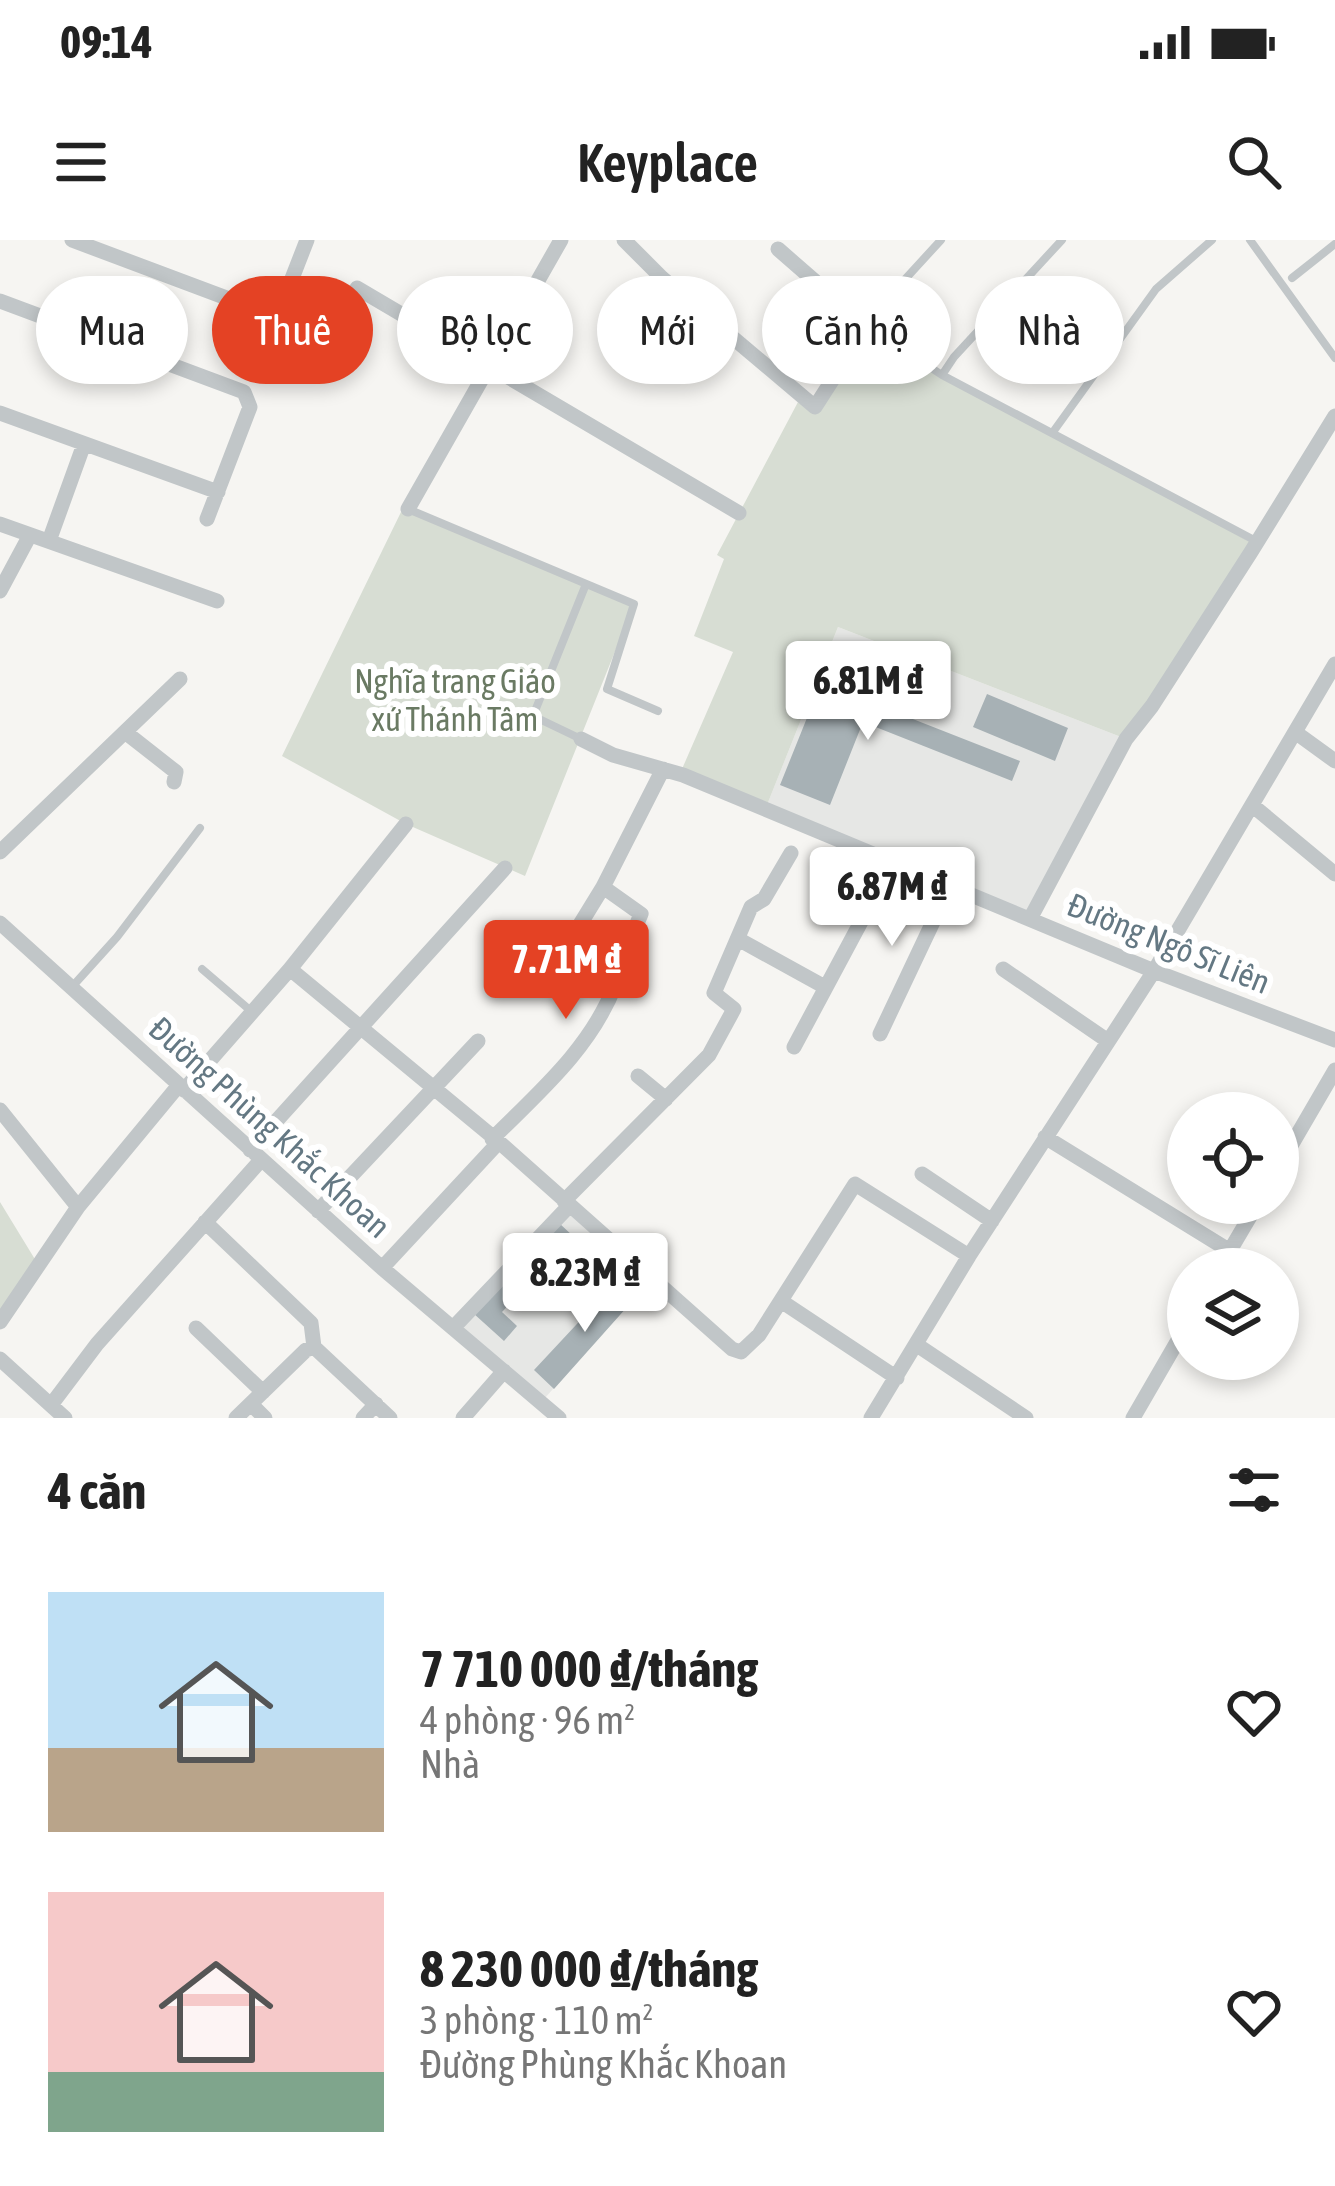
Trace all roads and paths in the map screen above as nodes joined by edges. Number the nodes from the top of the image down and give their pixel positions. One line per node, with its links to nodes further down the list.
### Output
1 (72, 240): 12 (street)
2 (133, 240): 12 (street)
3 (306, 240): 12 (street)
4 (561, 240): 13 (street)
5 (624, 240): 19 (street)
6 (940, 240): 15 (lane)
7 (1062, 240): 20 (lane)
8 (1212, 240): 28 (lane)
9 (1250, 240): 18 (lane)
10 (1335, 244): 16 (lane)
11 (778, 249): 14 (street)
12 (126, 260)
13 (541, 276)
14 (809, 276)
15 (908, 276)
16 (1292, 278)
17 (0, 301): 30 (street)
18 (1335, 358)
19 (762, 362)
20 (951, 365)
21 (951, 380): 28 (lane)
22 (481, 384): 31 (street)
23 (520, 384): 32 (street)
24 (788, 384): 25 (street)
25 (829, 384)
26 (0, 413): 29 (street)
27 (1335, 416): 37 (street)
28 (1053, 432): 37 (lane)
29 (84, 444): 30 (street); 36 (street)
30 (218, 492): 33 (street)
31 (408, 509): 38 (lane)
32 (739, 513)
33 (208, 519)
34 (0, 524): 35 (street)
35 (30, 535): 36 (street); 39 (street)
36 (49, 541): 40 (street)
37 (1258, 542): 61 (street)
38 (586, 584): 43 (lane); 46 (lane)
39 (0, 591)
40 (217, 601)
41 (1335, 664): 44 (street)
42 (180, 679): 45 (street)
43 (658, 711)
44 (1295, 731): 47 (street); 50 (street)
45 (125, 732): 49 (street); 54 (street)
46 (581, 739): 48 (street, Đường Ngô Sĩ Liên)
47 (1335, 761)
48 (663, 769): 52 (street, Đường Ngô Sĩ Liên); 60 (street)
49 (174, 782)
50 (1252, 805): 58 (street); 68 (street)
51 (406, 824): 66 (street)
52 (807, 826): 55 (lane); 56 (street, Đường Ngô Sĩ Liên)
53 (200, 828): 70 (lane)
54 (0, 852)
55 (791, 854): 63 (street)
56 (893, 862): 59 (street, Đường Ngô Sĩ Liên); 69 (street)
57 (506, 868): 72 (street)
58 (1335, 874)
59 (950, 886): 61 (street, Đường Ngô Sĩ Liên); 73 (street)
60 (603, 887): 64 (street); 86 (street)
61 (1030, 920): 68 (street, Đường Ngô Sĩ Liên)
62 (0, 923): 70 (street, Đường Phùng Khắc Khoan)
63 (738, 939): 69 (street); 82 (street)
64 (560, 957)
65 (202, 969): 71 (lane)
66 (290, 969): 71 (street); 72 (street)
67 (1003, 969): 76 (street)
68 (1154, 971): 74 (street, Đường Ngô Sĩ Liên); 76 (street)
69 (826, 987): 77 (street)
70 (71, 988): 81 (street, Đường Phùng Khắc Khoan)
71 (252, 1012): 81 (street)
72 (362, 1028): 80 (street); 87 (street)
73 (880, 1034)
74 (1335, 1040)
75 (478, 1041): 80 (street)
76 (1108, 1041): 85 (street)
77 (794, 1047)
78 (1335, 1070): 84 (street)
79 (638, 1076): 82 (street)
80 (433, 1086): 86 (street); 91 (street)
81 (181, 1088): 87 (street, Đường Phùng Khắc Khoan); 90 (street)
82 (666, 1099): 89 (street)
83 (0, 1111): 90 (street)
84 (1299, 1132)
85 (1045, 1137): 92 (street); 94 (street)
86 (495, 1140): 89 (street); 96 (street)
87 (255, 1155): 91 (street, Đường Phùng Khắc Khoan); 93 (street)
88 (922, 1174): 92 (street)
89 (566, 1203): 97 (street); 100 (street)
90 (78, 1208): 98 (street)
91 (318, 1211): 96 (street, Đường Phùng Khắc Khoan)
92 (992, 1221): 95 (street)
93 (206, 1222): 102 (street); 109 (street)
94 (1225, 1248)
95 (969, 1256): 97 (street); 101 (street)
96 (382, 1268): 100 (street, Đường Phùng Khắc Khoan)
97 (781, 1301): 106 (street)
98 (0, 1322)
99 (196, 1328): 107 (street)
100 (453, 1328): 105 (street, Đường Phùng Khắc Khoan)
101 (917, 1346): 106 (street); 118 (street)
102 (314, 1347): 107 (street); 108 (street)
103 (0, 1359): 109 (street)
104 (1167, 1359): 119 (street)
105 (504, 1371): 115 (street); 116 (street, Đường Phùng Khắc Khoan)
106 (897, 1378): 117 (street)
107 (257, 1398): 111 (street); 112 (street)
108 (376, 1404): 113 (street); 114 (street)
109 (51, 1405): 110 (street)
110 (65, 1418)
111 (236, 1418)
112 (265, 1418)
113 (363, 1418)
114 (390, 1418)
115 (463, 1418)
116 (559, 1418)
117 (871, 1418)
118 (1025, 1418)
119 (1133, 1418)

